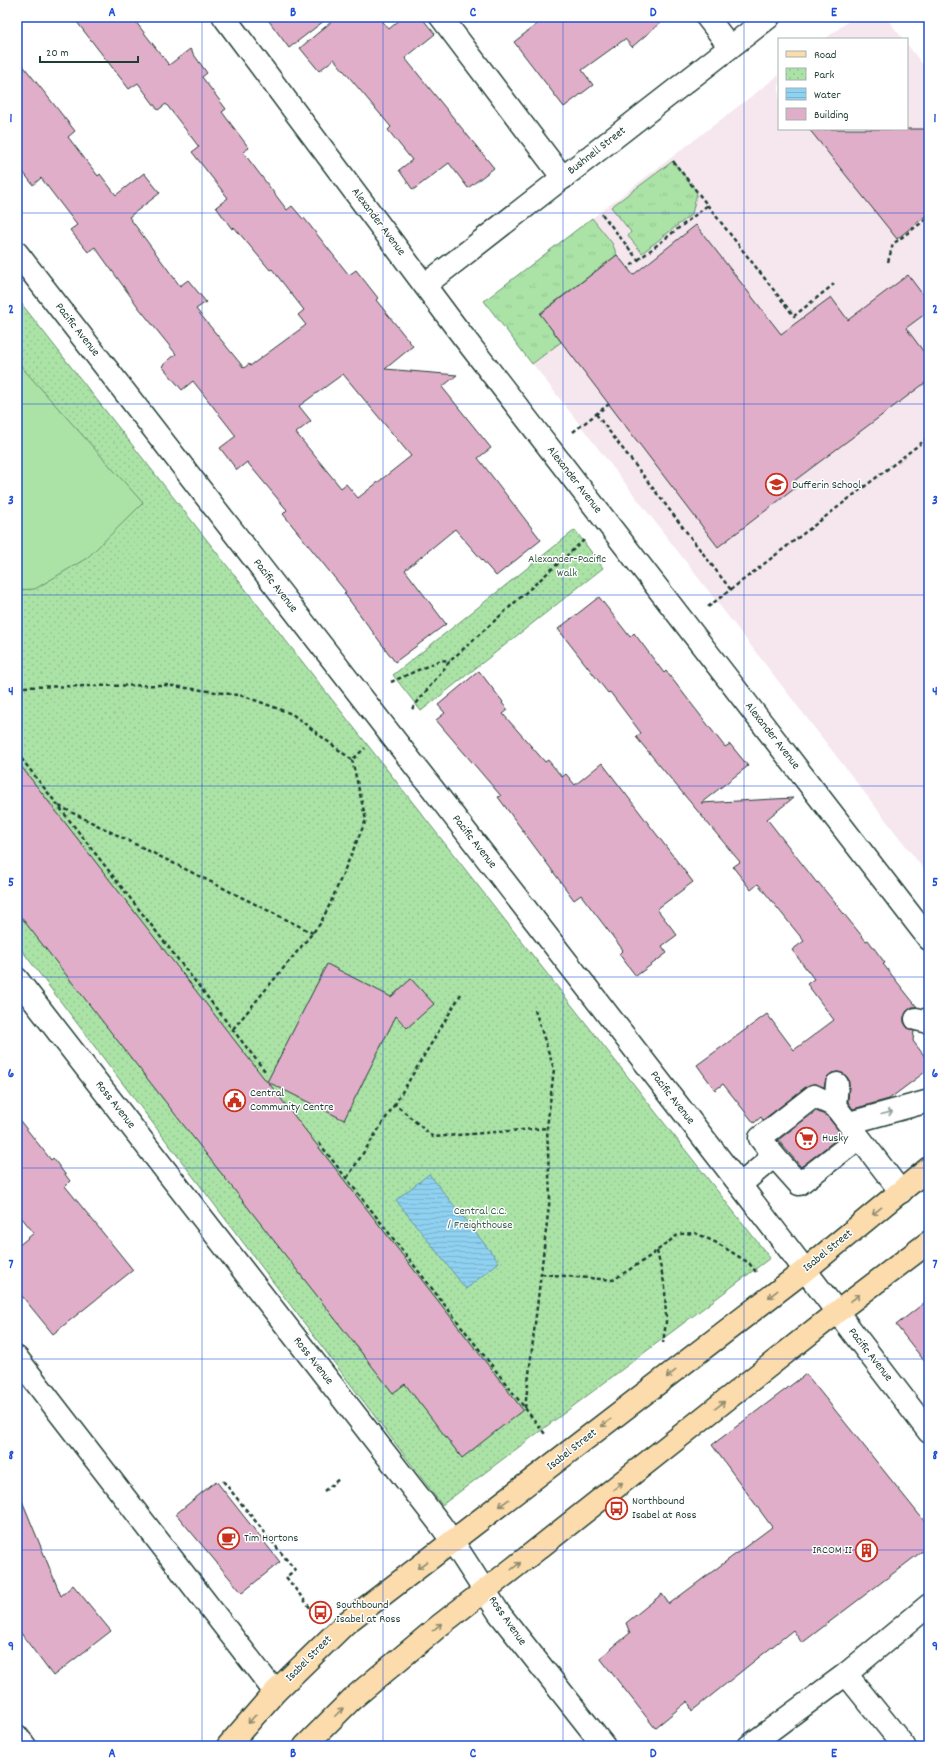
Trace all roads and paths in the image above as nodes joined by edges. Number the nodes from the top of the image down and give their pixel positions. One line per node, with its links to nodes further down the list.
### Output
1 (224, 17): 16 (street, Alexander Avenue)
2 (707, 17): 5 (street)
3 (769, 17): 5 (street, Bushnell Street)
4 (451, 21): 7 (street)
5 (730, 47): 7 (street, Bushnell Street)
6 (673, 160): 8 (path)
7 (563, 178): 16 (street, Bushnell Street)
8 (708, 205): 12 (path); 15 (path)
9 (602, 214): 12 (path)
10 (929, 217): 13 (path)
11 (17, 253): 28 (street, Pacific Avenue)
12 (638, 260): 14 (path)
13 (888, 262)
14 (628, 268)
15 (834, 284)
16 (425, 285): 33 (street, Alexander Avenue)
17 (609, 404): 18 (path)
18 (596, 414): 19 (path); 22 (path)
19 (573, 432)
20 (929, 437): 22 (path)
21 (585, 538): 24 (path)
22 (731, 590): 23 (path)
23 (708, 607)
24 (450, 661): 25 (path); 27 (path)
25 (391, 682)
26 (17, 687): 30 (path)
27 (412, 709)
28 (386, 730): 30 (path); 49 (street, Pacific Avenue)
29 (17, 753): 31 (path)
30 (352, 760): 32 (path)
31 (58, 806): 32 (path); 37 (path)
32 (313, 933): 37 (path)
33 (929, 939)
34 (17, 979): 65 (street, Ross Avenue)
35 (461, 994): 41 (path)
36 (534, 1007): 43 (path)
37 (233, 1029): 38 (path)
38 (265, 1071)
39 (837, 1084): 42 (street)
40 (929, 1101): 44 (street, one-way to 40)
41 (395, 1104): 43 (path); 48 (path)
42 (835, 1106): 44 (street); 46 (street)
43 (546, 1128): 54 (path)
44 (854, 1130): 46 (street); 50 (street)
45 (319, 1143): 48 (path)
46 (774, 1156): 49 (street)
47 (929, 1168): 50 (main road, Isabel Street)
48 (347, 1178): 59 (path)
49 (740, 1185): 53 (street, Pacific Avenue)
50 (900, 1192): 53 (main road, Isabel Street, one-way to 53)
51 (929, 1242): 56 (main road, one-way to 51)
52 (657, 1251): 54 (path); 55 (path); 57 (path)
53 (804, 1270): 56 (street, Pacific Avenue); 65 (main road, Isabel Street, one-way to 65)
54 (541, 1274): 59 (path)
55 (759, 1276)
56 (837, 1312): 60 (street, Pacific Avenue); 66 (main road, one-way to 56)
57 (663, 1344)
58 (17, 1358): 70 (street)
59 (525, 1408): 61 (path)
60 (929, 1432)
61 (549, 1439)
62 (339, 1478): 64 (path)
63 (223, 1481): 68 (path)
64 (324, 1491)
65 (453, 1542): 66 (street, Ross Avenue); 70 (main road, Isabel Street, one-way to 70)
66 (486, 1591): 72 (main road, one-way to 66); 75 (street, Ross Avenue)
67 (929, 1605): 69 (street)
68 (316, 1615)
69 (846, 1674): 76 (street); 77 (street)
70 (275, 1692): 74 (main road, Isabel Street, one-way to 74)
71 (17, 1736): 73 (street)
72 (311, 1744)
73 (25, 1746)
74 (228, 1746)
75 (604, 1746)
76 (749, 1746)
77 (904, 1746)

